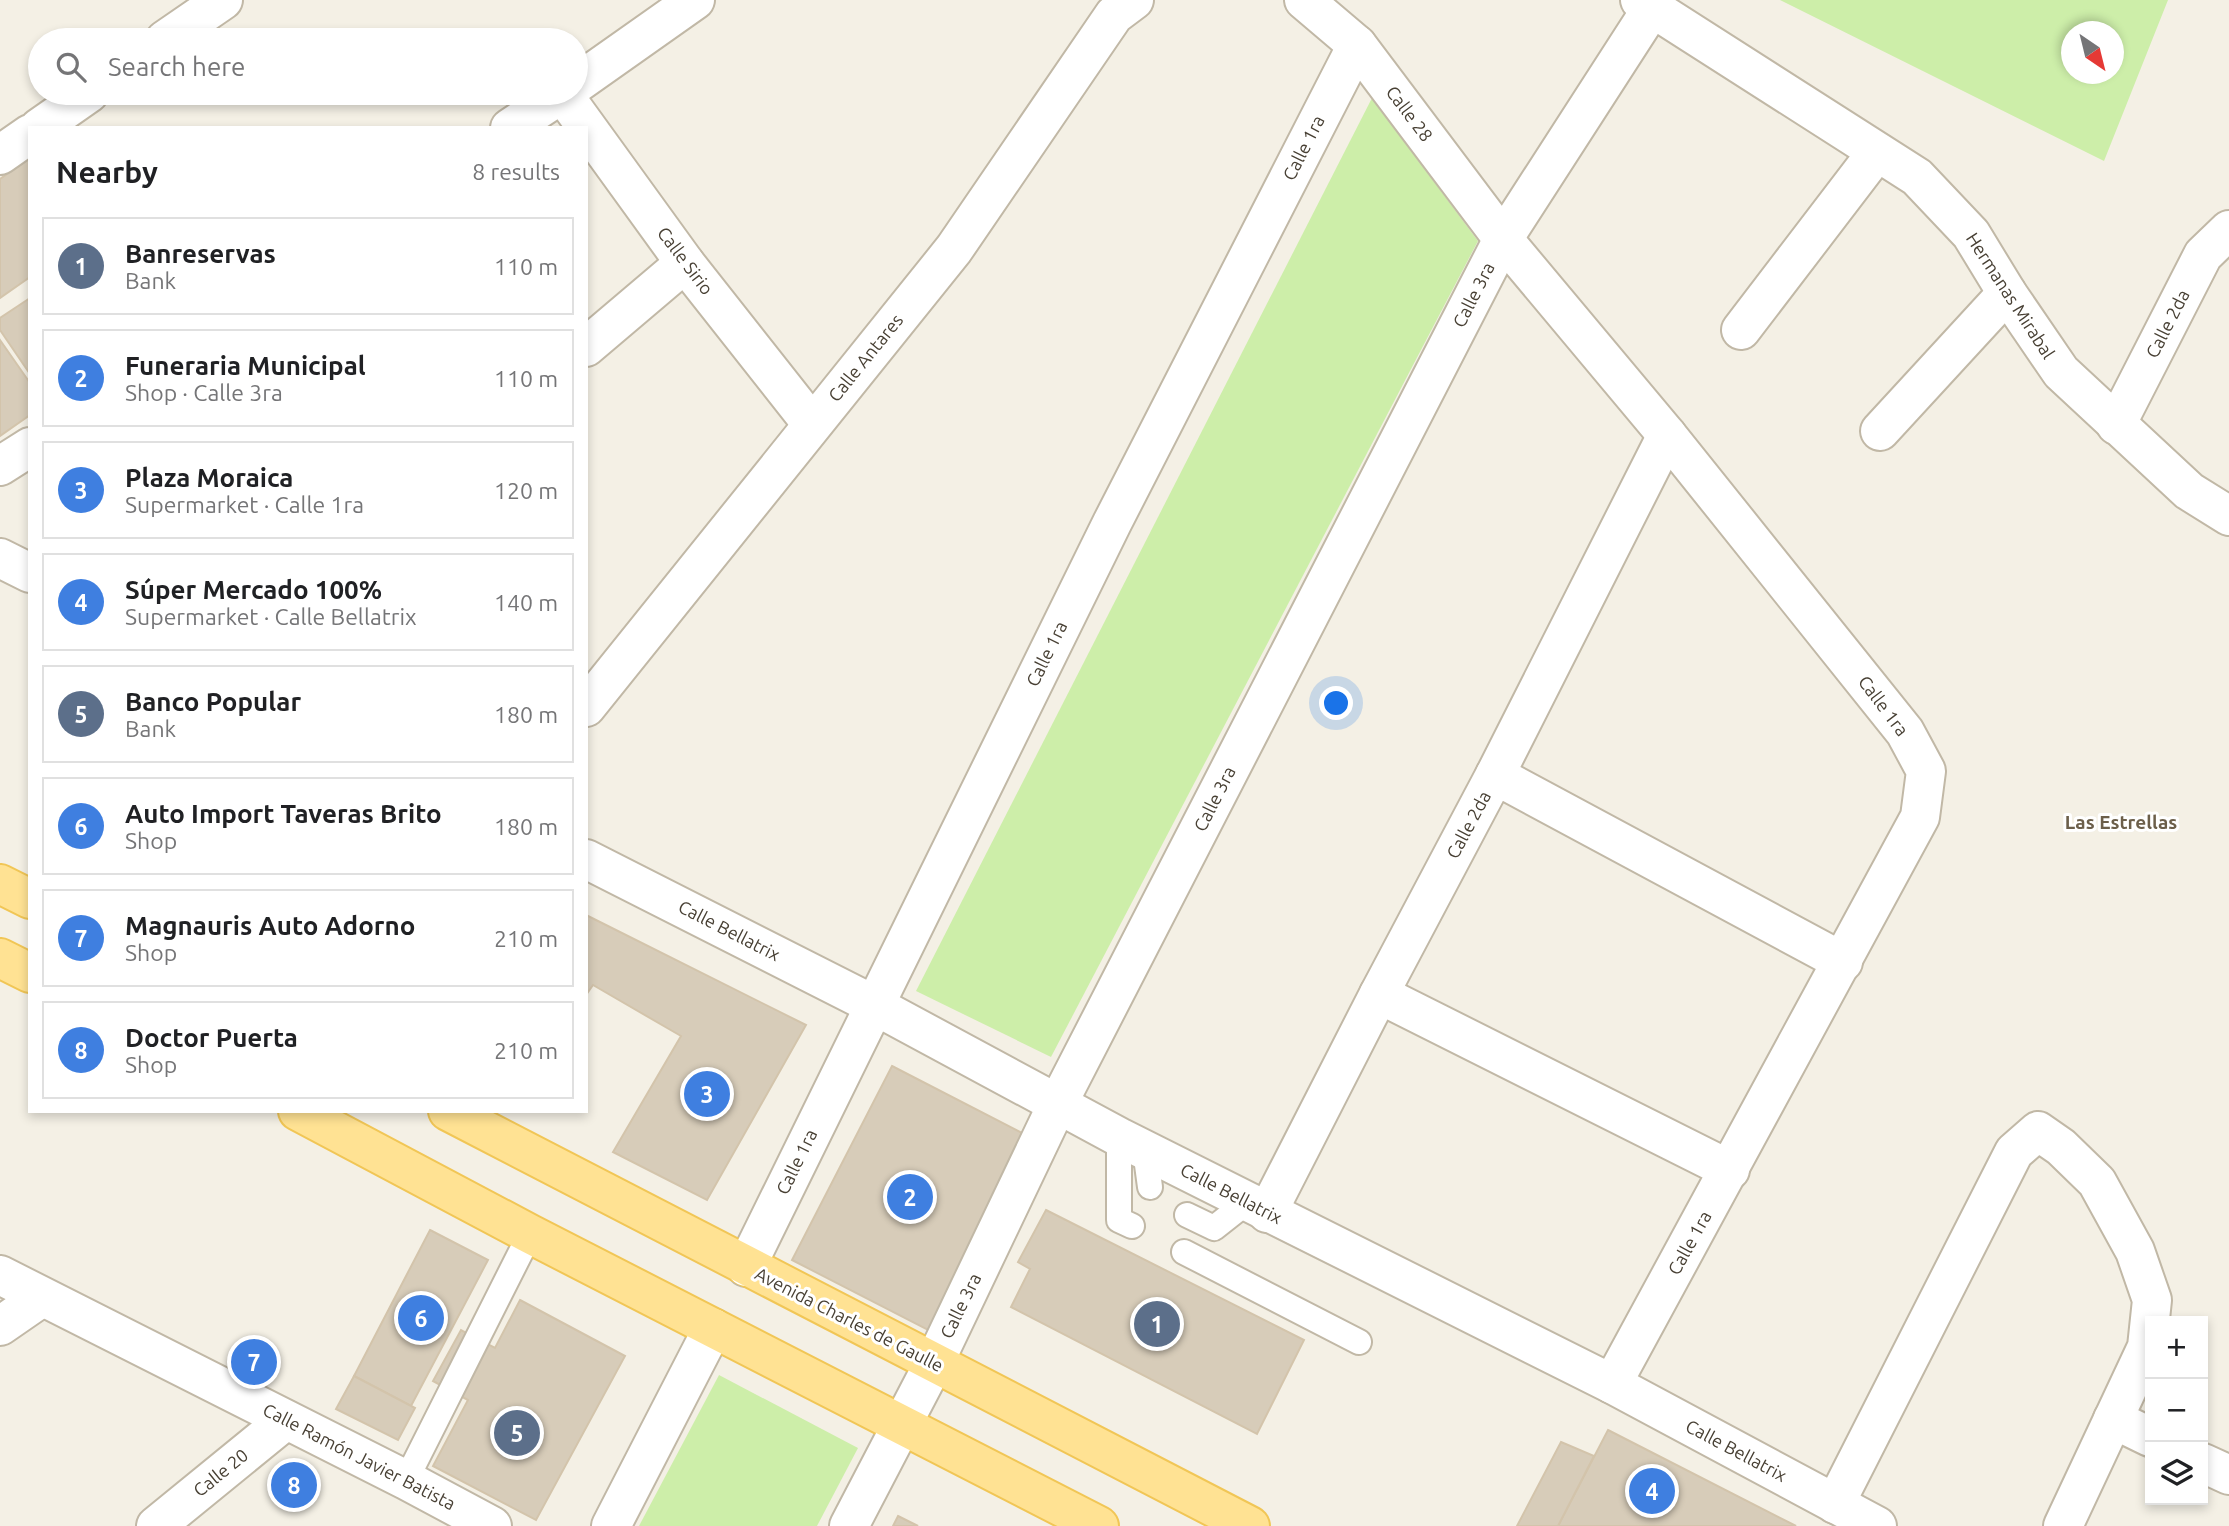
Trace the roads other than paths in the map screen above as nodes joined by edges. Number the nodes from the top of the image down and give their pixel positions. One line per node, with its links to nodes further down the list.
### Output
1 (223, 0): 6 (street)
2 (695, 0): 8 (street)
3 (1134, 0): 25 (street, Calle Antares)
4 (1304, 0): 7 (street, Calle 28)
5 (1646, 4): 17 (street, Hermanas Mirabal); 20 (street, Calle 3ra)
6 (182, 28)
7 (1357, 45): 20 (street, Calle 28); 43 (street, Calle 1ra)
8 (588, 75)
9 (72, 105): 12 (street)
10 (544, 105): 13 (street)
11 (571, 105): 14 (street, Calle Sirio)
12 (42, 126)
13 (513, 126)
14 (586, 126)
15 (588, 129): 21 (street, Calle Sirio)
16 (28, 135): 18 (street)
17 (1877, 152): 22 (street, Hermanas Mirabal); 23 (street)
18 (0, 155)
19 (2229, 230): 26 (street, Calle 2da)
20 (1503, 239): 28 (street, Calle 1ra); 44 (street, Calle 3ra)
21 (685, 263): 24 (street); 25 (street, Calle Sirio)
22 (2007, 293): 26 (street, Hermanas Mirabal); 27 (street)
23 (1741, 330)
24 (588, 345)
25 (812, 424): 34 (street, Calle Antares)
26 (2116, 425): 31 (street, Hermanas Mirabal)
27 (1880, 431)
28 (1667, 435): 35 (street, Calle 2da); 40 (street, Calle 1ra)
29 (28, 448): 30 (street)
30 (0, 466)
31 (2229, 516)
32 (0, 558): 33 (street)
33 (28, 572)
34 (588, 704)
35 (1495, 775): 40 (street); 42 (street, Calle 2da)
36 (588, 860): 43 (street, Calle Bellatrix)
37 (0, 884): 38 (main road)
38 (28, 898)
39 (0, 958): 41 (main road)
40 (1843, 962): 48 (street, Calle 1ra)
41 (28, 972)
42 (1379, 994): 48 (street); 49 (street, Calle 2da)
43 (874, 1004): 44 (street, Calle Bellatrix); 54 (street, Calle 1ra)
44 (1057, 1105): 47 (street, Calle Bellatrix); 60 (street, Calle 3ra)
45 (302, 1113): 52 (main road)
46 (452, 1113): 54 (main road, Avenida Charles de Gaulle)
47 (1138, 1158): 49 (street, Calle Bellatrix); 51 (lane)
48 (1730, 1170): 61 (street, Calle 1ra)
49 (1257, 1208): 50 (lane); 61 (street, Calle Bellatrix)
50 (1187, 1215)
51 (1132, 1226)
52 (530, 1234): 58 (main road); 68 (lane)
53 (1184, 1252): 59 (lane)
54 (746, 1267): 60 (main road, Avenida Charles de Gaulle)
55 (0, 1275): 56 (street, Calle Ramón Javier Batista)
56 (42, 1297): 57 (street); 63 (street, Calle Ramón Javier Batista)
57 (0, 1326)
58 (713, 1328): 64 (main road); 72 (street)
59 (1359, 1342)
60 (934, 1363): 64 (street, Calle 3ra); 75 (main road, Avenida Charles de Gaulle)
61 (1612, 1384): 69 (street, Calle Bellatrix)
62 (2113, 1419): 65 (street); 69 (street); 77 (street)
63 (286, 1420): 68 (street, Calle Ramón Javier Batista); 70 (street, Calle 20)
64 (900, 1426): 73 (street, Calle 3ra); 74 (main road)
65 (2145, 1435)
66 (2208, 1465): 67 (street)
67 (2229, 1475)
68 (406, 1480): 71 (street, Calle Ramón Javier Batista)
69 (1835, 1504): 76 (street, Calle Bellatrix)
70 (156, 1526)
71 (492, 1526)
72 (611, 1526)
73 (849, 1526)
74 (1099, 1526)
75 (1250, 1526)
76 (1877, 1526)
77 (2063, 1526)

